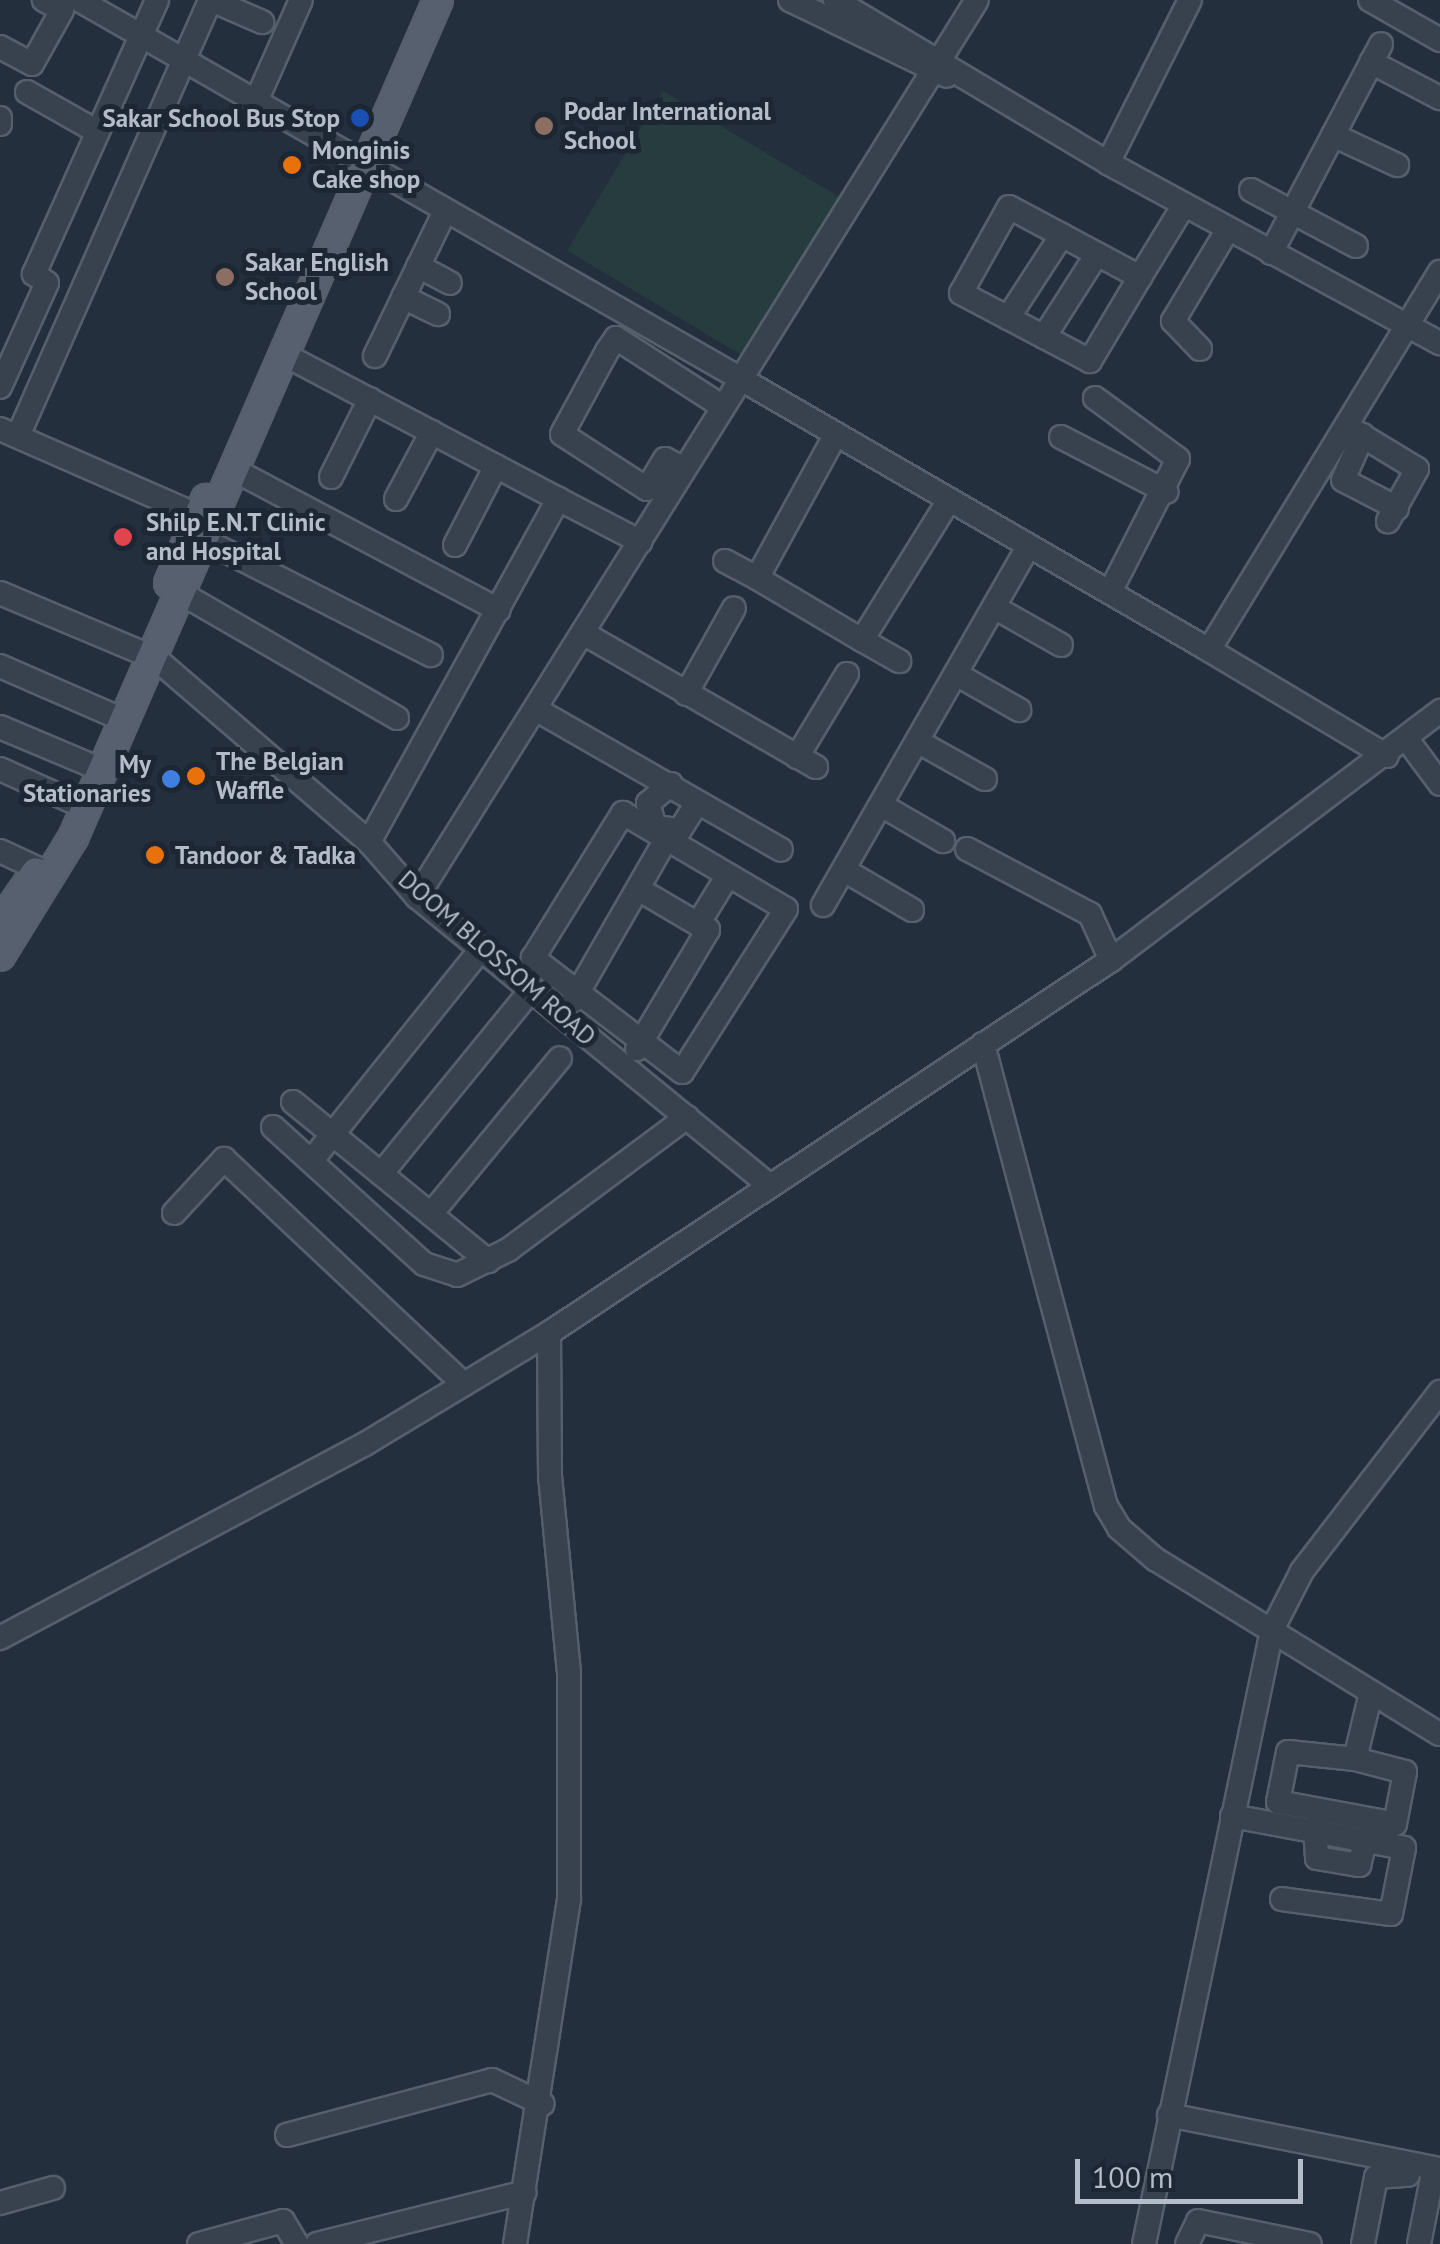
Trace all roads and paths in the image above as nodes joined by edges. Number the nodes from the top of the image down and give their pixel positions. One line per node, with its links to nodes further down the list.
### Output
1 (44, 0): 16 (street)
2 (80, 0): 14 (street)
3 (157, 0): 14 (street)
4 (211, 0): 13 (street); 17 (street)
5 (301, 0): 20 (street)
6 (418, 0): 24 (main road)
7 (438, 0): 24 (main road)
8 (790, 0): 18 (street)
9 (835, 0): 18 (street)
10 (977, 0): 18 (street)
11 (1190, 0): 25 (street)
12 (1370, 0): 15 (street)
13 (262, 22)
14 (141, 33): 17 (street); 22 (street)
15 (1440, 40)
16 (0, 46)
17 (183, 56): 20 (street); 56 (street)
18 (938, 65): 25 (street); 49 (street)
19 (27, 92): 22 (street)
20 (258, 96): 24 (street)
21 (1440, 98): 23 (street)
22 (96, 131): 50 (street)
23 (1333, 135): 26 (street); 30 (street)
24 (357, 158): 29 (street); 47 (main road)
25 (1108, 164): 28 (street)
26 (1397, 165)
27 (1251, 190): 30 (street)
28 (1184, 205): 31 (street); 38 (street)
29 (445, 211): 36 (street); 49 (street)
30 (1292, 212): 33 (street); 34 (street)
31 (1228, 228): 34 (street); 46 (street)
32 (1062, 235): 35 (street); 42 (street); 42 (street)
33 (1356, 246)
34 (1271, 253): 43 (street)
35 (1097, 254): 38 (street); 44 (street)
36 (418, 266): 39 (street); 40 (street)
37 (1440, 272): 43 (street)
38 (1140, 277): 44 (street)
39 (450, 283)
40 (403, 298): 41 (street); 48 (street)
41 (438, 314)
42 (1008, 318): 44 (street)
43 (1408, 325): 45 (street); 54 (street)
44 (1044, 337)
45 (1440, 343)
46 (1200, 348)
47 (278, 352): 51 (street); 61 (main road); 67 (main road)
48 (375, 356)
49 (740, 379): 53 (street); 57 (street)
50 (0, 386)
51 (370, 398): 55 (street); 62 (street)
52 (1095, 398): 63 (street)
53 (723, 408): 60 (street); 60 (street)
54 (1354, 430): 54 (street); 82 (street)
55 (432, 432): 59 (street); 64 (street)
56 (9, 433): 67 (street)
57 (836, 434): 66 (street); 72 (street)
58 (1061, 437): 63 (street)
59 (496, 466): 65 (street); 69 (street)
60 (684, 469): 68 (street)
61 (238, 472): 67 (main road); 78 (street)
62 (331, 477)
63 (1167, 492): 73 (street)
64 (396, 499)
65 (558, 499): 68 (street); 78 (street)
66 (949, 500): 70 (street); 80 (street)
67 (207, 527): 75 (main road); 83 (street); 84 (main road)
68 (640, 542): 79 (street)
69 (455, 545)
70 (1028, 548): 73 (street); 76 (street)
71 (726, 560): 72 (street)
72 (757, 578): 80 (street)
73 (1110, 592): 82 (street)
74 (0, 593): 84 (street, DOOM BLOSSOM ROAD)
75 (184, 595): 84 (main road); 94 (street)
76 (994, 607): 81 (street); 88 (street)
77 (734, 608): 89 (street)
78 (499, 610): 109 (street)
79 (583, 633): 89 (street); 90 (street)
80 (862, 640): 85 (street)
81 (1061, 644)
82 (1210, 650): 98 (street)
83 (431, 654)
84 (147, 655): 93 (main road); 109 (street, DOOM BLOSSOM ROAD); 115 (main road)
85 (899, 662)
86 (0, 666): 93 (street)
87 (847, 674): 89 (street)
88 (956, 674): 91 (street); 97 (street)
89 (686, 694)
90 (537, 710): 102 (street); 117 (street)
91 (1020, 710)
92 (1440, 711): 96 (street)
93 (110, 714): 99 (main road)
94 (397, 718)
95 (0, 727): 99 (street)
96 (1406, 738): 98 (street); 103 (street)
97 (917, 740): 101 (street); 106 (street)
98 (1387, 756): 124 (street)
99 (88, 764): 104 (main road)
100 (0, 769): 104 (street)
101 (985, 779)
102 (671, 784): 105 (street); 105 (street)
103 (1440, 784)
104 (71, 801): 115 (main road)
105 (697, 803): 111 (street)
106 (880, 805): 108 (street); 113 (street)
107 (666, 839): 114 (street); 116 (street); 125 (street)
108 (943, 841)
109 (369, 842): 117 (street, DOOM BLOSSOM ROAD)
110 (967, 849): 124 (street)
111 (782, 850)
112 (0, 851): 115 (street)
113 (844, 870): 118 (street); 119 (street)
114 (728, 875): 121 (street); 128 (street)
115 (38, 879): 120 (main road); 123 (main road)
116 (638, 889): 121 (street); 125 (street)
117 (417, 897): 122 (street, DOOM BLOSSOM ROAD)
118 (822, 905)
119 (912, 910)
120 (0, 924)
121 (698, 924): 128 (street)
122 (482, 949): 126 (street, DOOM BLOSSOM ROAD); 135 (street)
123 (0, 956)
124 (1110, 960): 129 (street)
125 (579, 987): 127 (street); 128 (street)
126 (531, 990): 127 (street, DOOM BLOSSOM ROAD); 137 (street)
127 (564, 1016): 131 (street, DOOM BLOSSOM ROAD)
128 (643, 1039): 131 (street)
129 (982, 1044): 138 (street); 145 (street)
130 (560, 1058): 140 (street)
131 (626, 1067): 133 (street, DOOM BLOSSOM ROAD)
132 (293, 1102): 135 (street)
133 (686, 1117): 138 (street, DOOM BLOSSOM ROAD); 141 (street)
134 (272, 1127): 136 (street)
135 (332, 1134): 136 (street); 137 (street)
136 (312, 1160): 141 (street)
137 (381, 1174): 140 (street)
138 (767, 1183): 142 (street)
139 (174, 1212): 143 (street)
140 (430, 1214): 141 (street)
141 (488, 1261)
142 (549, 1333): 143 (street); 152 (street)
143 (464, 1384): 146 (street)
144 (1440, 1392): 145 (street)
145 (1272, 1630): 147 (street); 150 (street)
146 (0, 1638)
147 (1371, 1693): 148 (street); 149 (street)
148 (1440, 1734)
149 (1355, 1760): 149 (street)
150 (1232, 1816): 151 (street); 153 (street)
151 (1282, 1899)
152 (542, 2104): 154 (street); 157 (street)
153 (1168, 2115): 155 (street); 165 (street)
154 (287, 2135)
155 (1435, 2172): 167 (street); 168 (street)
156 (53, 2188): 158 (street)
157 (525, 2192): 163 (street); 164 (street)
158 (0, 2203)
159 (1231, 2236): 160 (street); 166 (street)
160 (1301, 2243)
161 (200, 2244): 162 (street)
162 (297, 2244)
163 (317, 2244)
164 (514, 2244)
165 (1144, 2244)
166 (1187, 2244)
167 (1363, 2244)
168 (1418, 2244)

